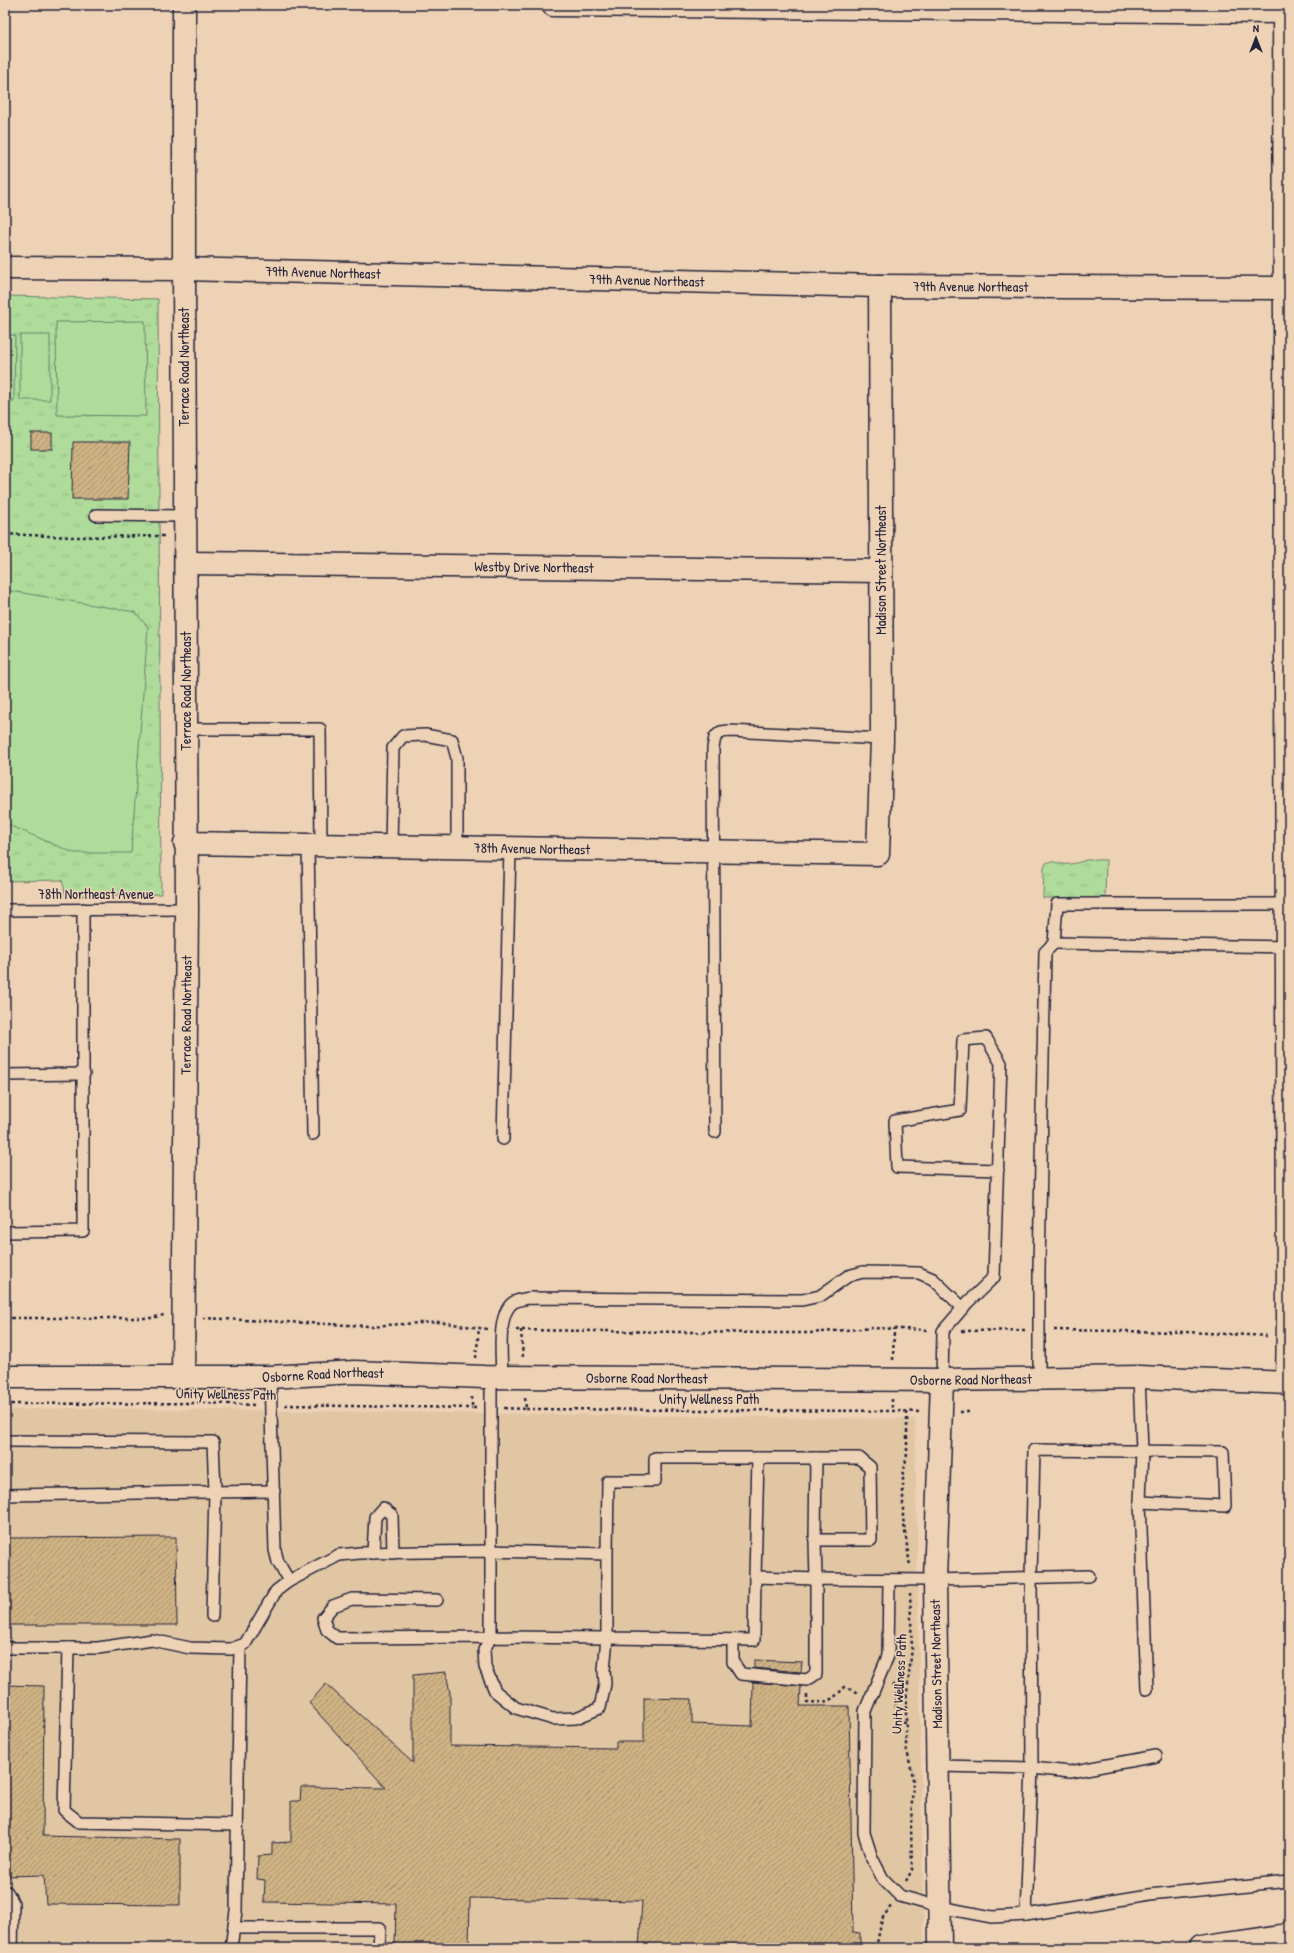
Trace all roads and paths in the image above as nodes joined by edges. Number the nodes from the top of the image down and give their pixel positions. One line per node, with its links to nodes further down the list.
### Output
1 (184, 5): 5 (street, Terrace Road Northeast)
2 (553, 5): 3 (street)
3 (1284, 9): 7 (street)
4 (5, 268): 5 (street, 79th Avenue Northeast)
5 (184, 269): 6 (street, 79th Avenue Northeast); 9 (street, Terrace Road Northeast)
6 (880, 286): 7 (street, 79th Avenue Northeast); 13 (street, Madison Street Northeast)
7 (1287, 288): 19 (street)
8 (96, 515): 9 (lane)
9 (186, 516): 12 (street, Terrace Road Northeast)
10 (5, 534): 11 (path)
11 (166, 536)
12 (186, 563): 13 (street, Westby Drive Northeast); 14 (street, Terrace Road Northeast)
13 (881, 571): 15 (street, Madison Street Northeast)
14 (186, 729): 16 (street, Terrace Road Northeast); 17 (lane)
15 (882, 739): 22 (lane); 23 (street, Madison Street Northeast)
16 (186, 843): 17 (street, 78th Avenue Northeast); 25 (street, Terrace Road Northeast)
17 (314, 846): 18 (street, 78th Avenue Northeast); 33 (lane)
18 (391, 846): 20 (street, 78th Avenue Northeast); 20 (lane)
19 (1288, 846): 24 (street)
20 (457, 848): 21 (street, 78th Avenue Northeast)
21 (510, 848): 22 (street, 78th Avenue Northeast); 34 (lane)
22 (714, 851): 23 (street, 78th Avenue Northeast); 32 (lane)
23 (878, 854)
24 (1287, 904): 28 (lane); 29 (street)
25 (187, 909): 27 (lane, 78th Northeast Avenue); 38 (street, Terrace Road Northeast)
26 (5, 910): 27 (lane, 78th Northeast Avenue)
27 (83, 910): 30 (lane)
28 (1054, 943): 29 (lane); 41 (lane)
29 (1287, 947): 43 (street)
30 (84, 1074): 31 (lane); 36 (lane)
31 (5, 1075)
32 (715, 1132)
33 (314, 1134)
34 (503, 1139)
35 (998, 1170): 35 (lane); 37 (lane)
36 (5, 1232)
37 (963, 1308): 40 (lane); 42 (lane)
38 (184, 1317): 39 (path); 40 (path); 45 (street, Terrace Road Northeast)
39 (5, 1318)
40 (501, 1329): 42 (path); 47 (lane)
41 (1039, 1330): 42 (path); 43 (path); 49 (lane)
42 (943, 1331): 50 (lane)
43 (1288, 1335): 51 (street)
44 (5, 1377): 45 (street, Osborne Road Northeast)
45 (183, 1377): 46 (street, Osborne Road Northeast)
46 (270, 1377): 47 (street, Osborne Road Northeast); 53 (lane)
47 (496, 1377): 50 (street, Osborne Road Northeast); 67 (lane)
48 (1140, 1377): 49 (street, Osborne Road Northeast); 51 (street, Osborne Road Northeast); 59 (lane)
49 (1039, 1378): 50 (street, Osborne Road Northeast)
50 (942, 1380): 77 (street, Madison Street Northeast)
51 (1288, 1383)
52 (5, 1404): 53 (path, Unity Wellness Path)
53 (271, 1405): 54 (path, Unity Wellness Path); 63 (lane)
54 (472, 1408)
55 (526, 1409): 56 (path, Unity Wellness Path)
56 (892, 1411)
57 (907, 1412): 76 (path, Unity Wellness Path)
58 (5, 1441): 62 (lane)
59 (1142, 1450): 65 (lane); 65 (lane); 73 (lane)
60 (758, 1458): 61 (lane); 70 (lane); 72 (lane)
61 (816, 1458): 66 (lane); 66 (lane)
62 (215, 1492): 63 (lane); 64 (lane); 80 (lane)
63 (274, 1492): 78 (lane)
64 (5, 1495)
65 (1140, 1502): 87 (lane)
66 (815, 1540): 74 (lane)
67 (490, 1551): 69 (lane); 70 (lane); 81 (lane)
68 (373, 1553): 69 (lane); 69 (lane); 78 (lane)
69 (393, 1553)
70 (607, 1554): 82 (lane)
71 (1089, 1576): 73 (lane)
72 (756, 1577): 74 (lane); 83 (lane)
73 (1031, 1578): 77 (lane); 90 (lane)
74 (816, 1579): 75 (lane); 83 (lane)
75 (889, 1580): 76 (lane); 94 (lane)
76 (910, 1580): 77 (lane); 94 (path, Unity Wellness Path)
77 (936, 1580): 89 (street, Madison Street Northeast)
78 (289, 1581): 84 (lane)
79 (437, 1600): 81 (lane)
80 (212, 1616)
81 (491, 1637): 82 (lane); 82 (lane)
82 (607, 1638): 83 (lane)
83 (732, 1640)
84 (240, 1646): 86 (lane); 91 (lane)
85 (5, 1648): 86 (lane)
86 (68, 1648): 91 (lane)
87 (1147, 1689)
88 (1156, 1756): 90 (lane)
89 (938, 1766): 90 (lane); 95 (street, Madison Street Northeast)
90 (1032, 1768): 96 (lane)
91 (237, 1825): 97 (lane)
92 (1289, 1881): 96 (lane)
93 (5, 1892): 99 (lane)
94 (898, 1895): 95 (lane); 102 (path, Unity Wellness Path)
95 (939, 1907): 96 (lane); 103 (street, Madison Street Northeast)
96 (1026, 1915)
97 (234, 1928): 100 (lane); 101 (lane)
98 (1289, 1935): 104 (street)
99 (12, 1948)
100 (231, 1948)
101 (379, 1948)
102 (876, 1948)
103 (940, 1948)
104 (1200, 1948)

